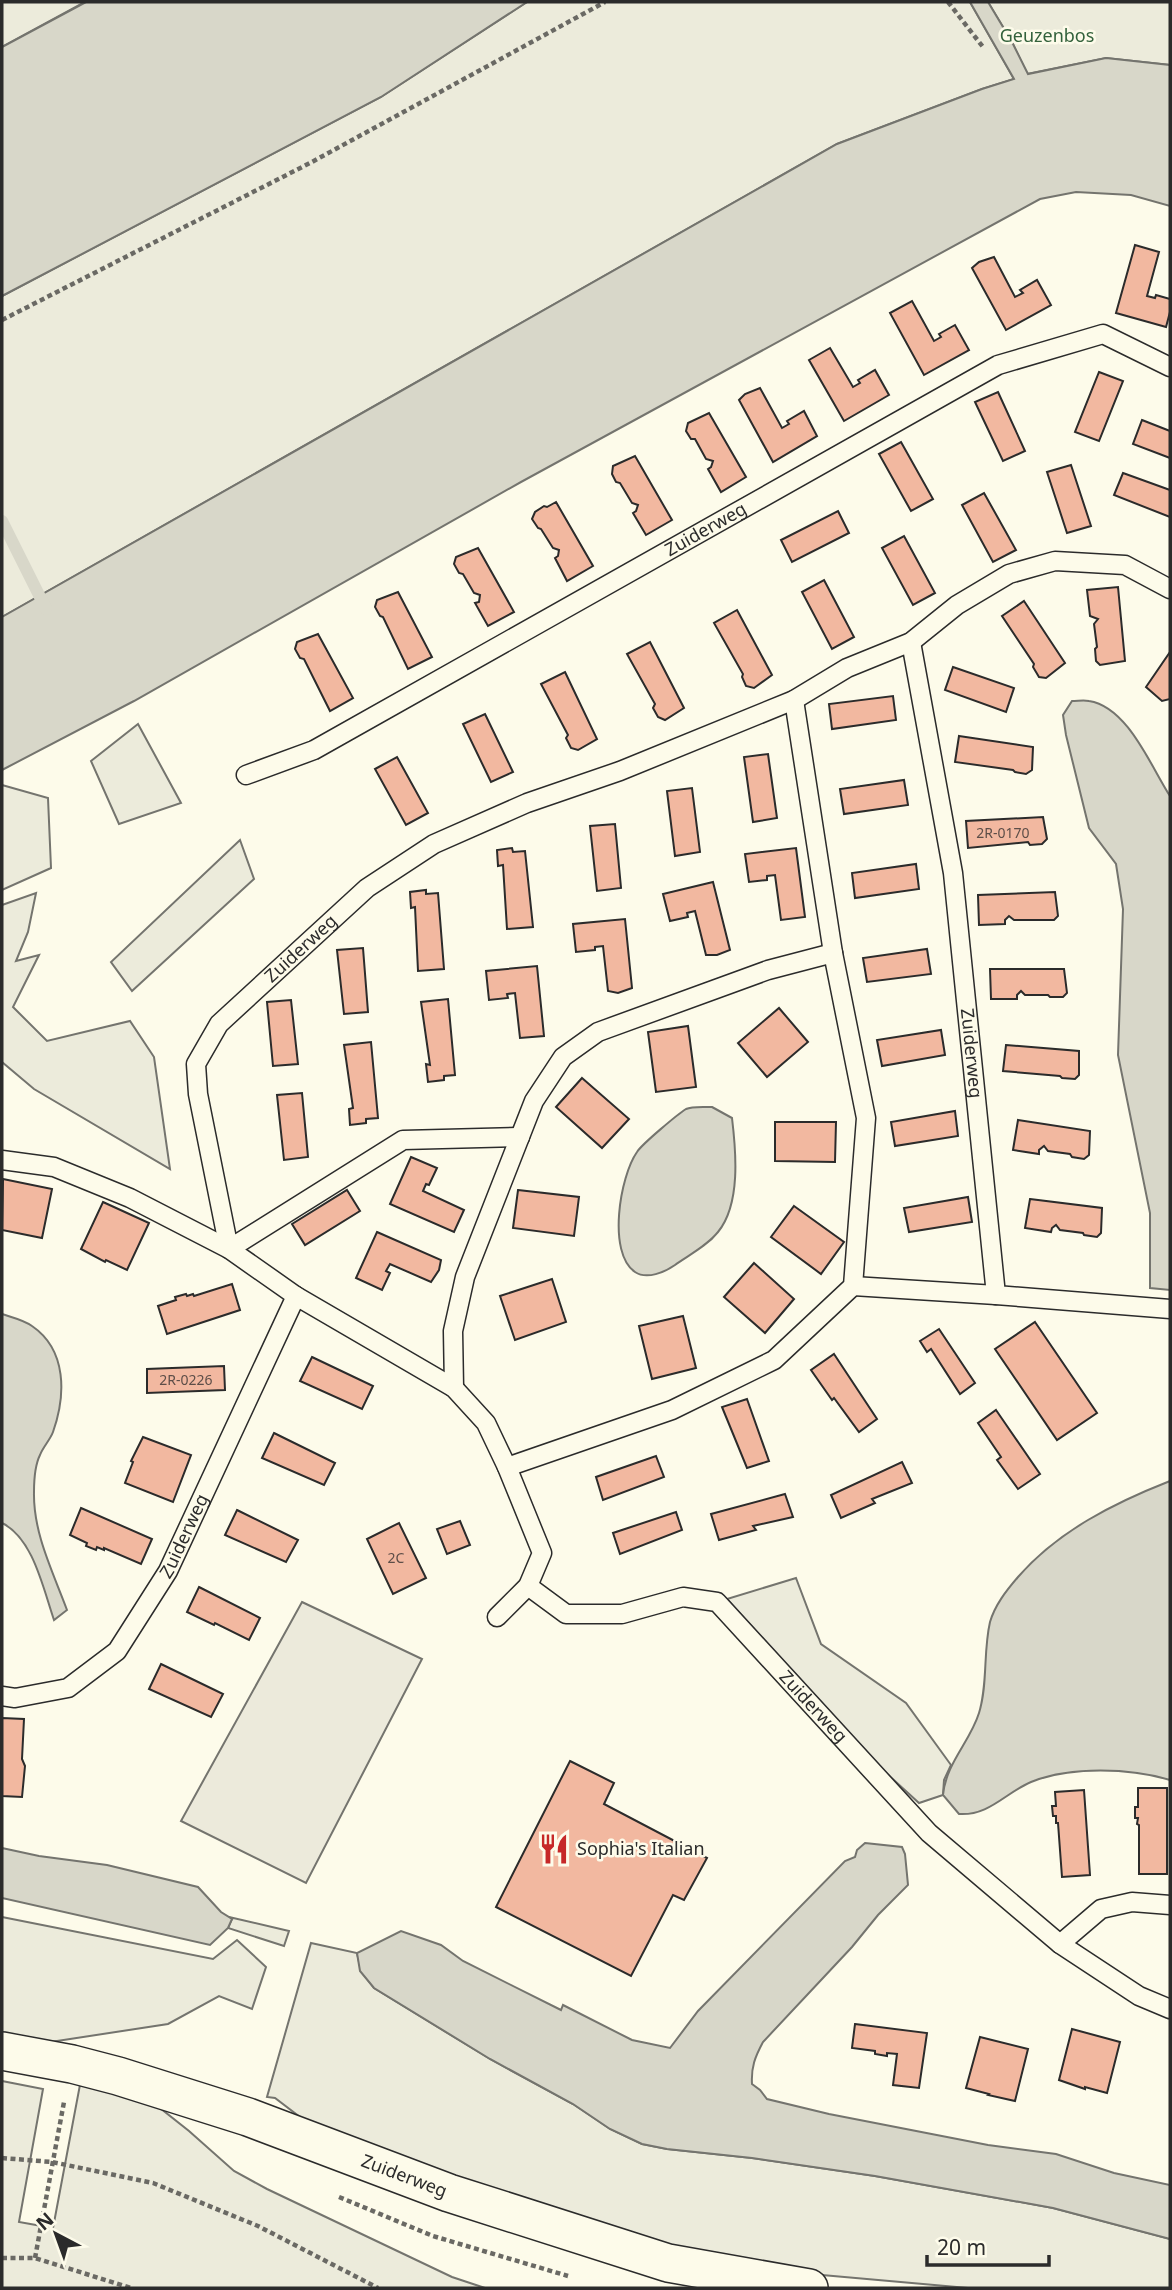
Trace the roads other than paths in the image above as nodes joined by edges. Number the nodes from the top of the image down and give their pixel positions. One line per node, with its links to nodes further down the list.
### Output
1 (1170, 368): 5 (lane, Zuiderweg)
2 (1170, 589): 3 (lane, Zuiderweg)
3 (911, 642): 4 (lane, Zuiderweg); 11 (lane, Zuiderweg)
4 (794, 700): 6 (lane); 9 (lane, Zuiderweg)
5 (246, 775)
6 (833, 953): 7 (lane); 10 (lane)
7 (520, 1137): 9 (lane); 14 (lane)
8 (2, 1160): 9 (lane)
9 (229, 1249): 12 (lane)
10 (853, 1286): 11 (lane); 15 (lane)
11 (996, 1295): 13 (lane)
12 (296, 1296): 14 (lane); 18 (lane, Zuiderweg)
13 (1170, 1309)
14 (454, 1388): 15 (lane)
15 (507, 1466): 16 (lane)
16 (528, 1586): 17 (lane); 20 (lane, Zuiderweg)
17 (497, 1618)
18 (2, 1696)
19 (1170, 1905): 20 (lane)
20 (1060, 1944): 21 (lane, Zuiderweg)
21 (1170, 2009)
22 (2, 2051): 23 (street, Zuiderweg)
23 (809, 2288)

